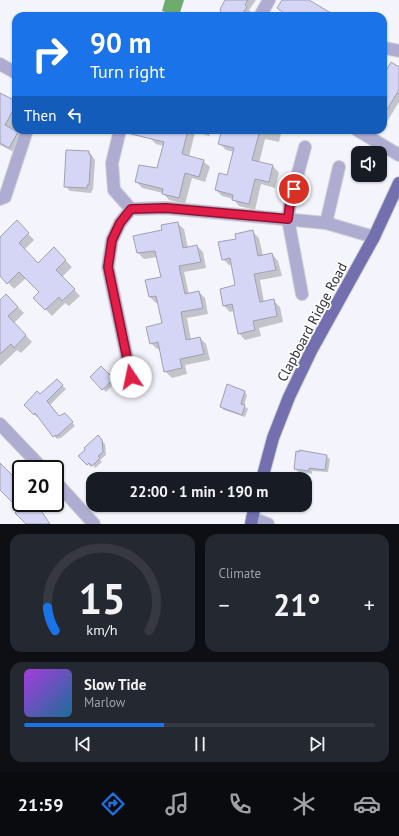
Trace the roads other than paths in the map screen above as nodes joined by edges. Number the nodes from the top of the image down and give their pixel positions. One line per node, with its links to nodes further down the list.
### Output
1 (269, 0): 2 (street)
2 (262, 12)
3 (387, 48): 4 (street)
4 (399, 51)
5 (0, 64): 6 (street)
6 (12, 71)
7 (25, 134): 14 (street)
8 (119, 134): 15 (street)
9 (364, 134): 11 (street)
10 (305, 147): 16 (street)
11 (399, 155)
12 (339, 167): 17 (street)
13 (399, 182): 18 (main road, Clapboard Ridge Road)
14 (0, 199)
15 (131, 209): 16 (street); 20 (street)
16 (288, 219): 17 (street); 19 (street)
17 (326, 223): 18 (street)
18 (374, 237): 23 (main road, Clapboard Ridge Road)
19 (302, 294)
20 (131, 377)
21 (0, 424): 22 (street)
22 (34, 460)
23 (264, 472)
24 (64, 491): 26 (street)
25 (251, 521): 27 (street)
26 (94, 524)
27 (268, 524)

